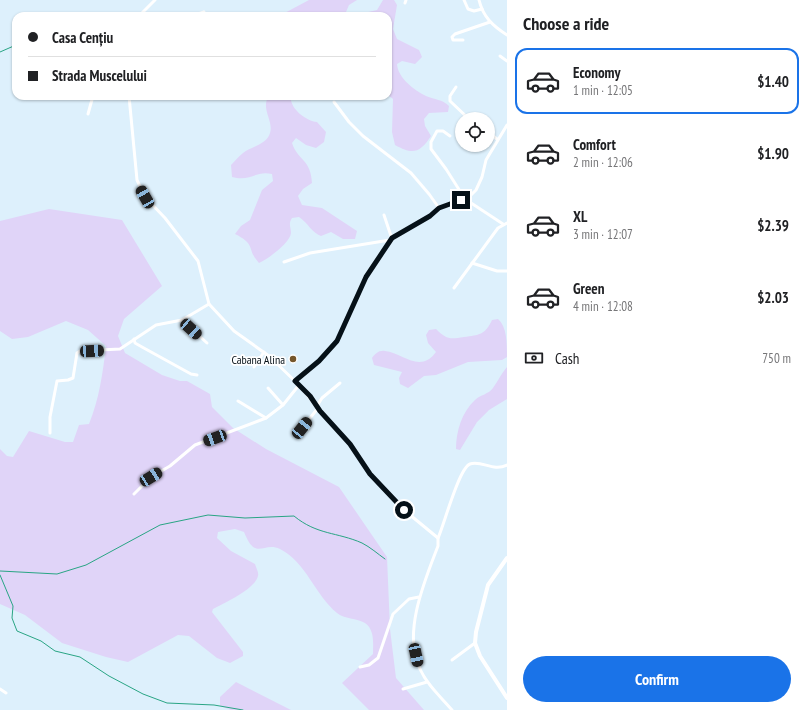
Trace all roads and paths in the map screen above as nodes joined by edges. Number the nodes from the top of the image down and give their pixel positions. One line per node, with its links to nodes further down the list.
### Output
1 (155, 0): 5 (street)
2 (464, 0): 4 (street)
3 (479, 0): 4 (street)
4 (482, 9): 6 (street)
5 (143, 12)
6 (490, 22): 7 (street); 8 (street)
7 (507, 35)
8 (463, 40)
9 (500, 56): 10 (street)
10 (507, 61)
11 (456, 87): 15 (street)
12 (92, 100): 16 (street)
13 (129, 100): 30 (street)
14 (334, 102): 21 (street)
15 (462, 112)
16 (88, 114)
17 (507, 125): 19 (street)
18 (450, 136): 20 (street)
19 (497, 139): 20 (street)
20 (464, 199): 21 (street); 24 (street)
21 (439, 208): 25 (street)
22 (384, 215): 25 (street)
23 (507, 223): 24 (street)
24 (503, 224): 27 (street)
25 (391, 239): 26 (street); 37 (street)
26 (284, 262)
27 (472, 263): 28 (street); 29 (street)
28 (507, 271)
29 (454, 288)
30 (209, 304): 31 (street); 34 (street)
31 (182, 320): 32 (street); 33 (street)
32 (134, 339): 36 (street); 46 (street)
33 (207, 343)
34 (264, 352): 35 (street); 37 (street)
35 (254, 367)
36 (197, 375)
37 (295, 381): 39 (street)
38 (340, 383): 43 (street)
39 (300, 385): 42 (street); 43 (street)
40 (268, 388): 42 (street)
41 (238, 402): 44 (street)
42 (283, 405): 44 (street)
43 (317, 407): 45 (street); 49 (street)
44 (266, 418): 48 (street)
45 (302, 428)
46 (50, 433)
47 (507, 465): 49 (street)
48 (134, 494)
49 (438, 538): 51 (street)
50 (507, 558): 52 (main road)
51 (419, 597): 54 (street); 55 (street)
52 (474, 643): 53 (street); 59 (main road)
53 (452, 660)
54 (360, 666)
55 (427, 682): 57 (street); 60 (street)
56 (0, 689): 58 (street)
57 (403, 689)
58 (6, 693)
59 (507, 698)
60 (452, 710)

